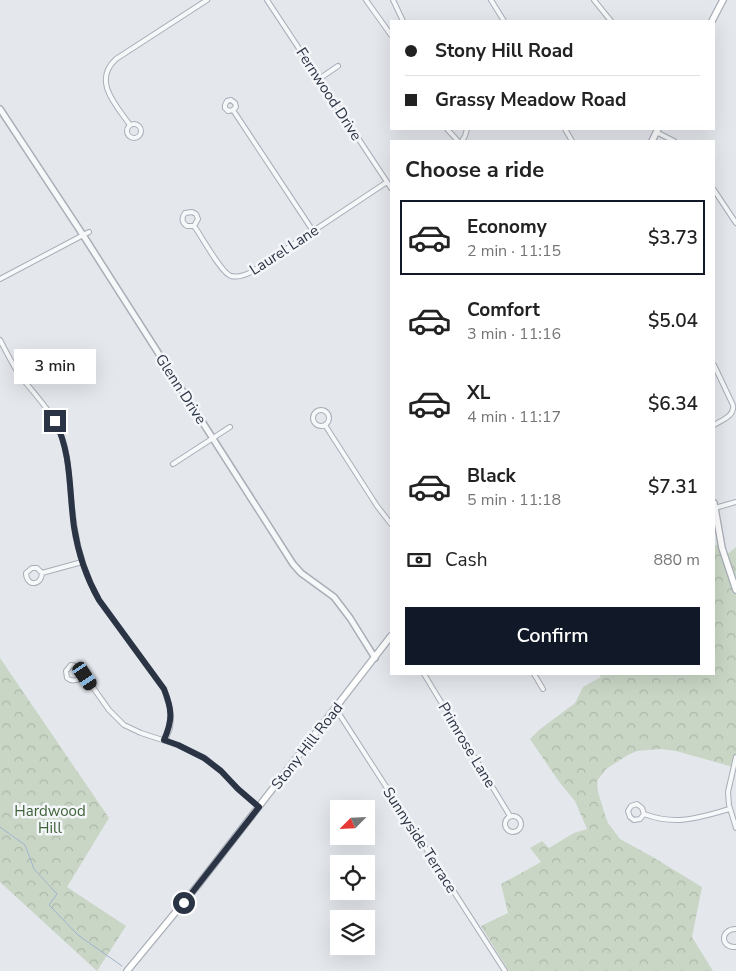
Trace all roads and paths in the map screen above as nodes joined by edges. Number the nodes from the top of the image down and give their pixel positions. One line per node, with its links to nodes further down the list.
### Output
1 (206, 0): 17 (street)
2 (267, 0): 14 (street, Fernwood Drive)
3 (366, 0): 12 (street)
4 (393, 0): 8 (street)
5 (491, 0): 9 (street)
6 (594, 0): 10 (street)
7 (723, 0): 11 (main road)
8 (403, 20)
9 (503, 20)
10 (610, 20)
11 (713, 20)
12 (390, 34)
13 (338, 66): 14 (street)
14 (319, 79): 22 (street, Fernwood Drive)
15 (0, 109): 29 (street, Glenn Drive)
16 (233, 110): 27 (street)
17 (130, 125)
18 (448, 130): 20 (street)
19 (657, 130): 21 (street)
20 (459, 140)
21 (672, 140)
22 (387, 182): 23 (street, Fernwood Drive); 27 (street, Laurel Lane)
23 (390, 186)
24 (715, 192): 25 (street)
25 (736, 223)
26 (194, 226): 26 (street, Laurel Lane); 27 (street, Laurel Lane)
27 (313, 231)
28 (90, 232): 29 (street)
29 (83, 236): 30 (street); 36 (street, Glenn Drive)
30 (0, 279)
31 (0, 340): 42 (street)
32 (715, 367): 33 (street)
33 (715, 424)
34 (325, 425): 34 (street); 40 (street)
35 (230, 427): 36 (street)
36 (213, 439): 37 (street); 46 (street, Glenn Drive)
37 (173, 464)
38 (736, 502): 39 (street)
39 (715, 506)
40 (390, 523)
41 (716, 528): 44 (main road)
42 (82, 562): 43 (street); 52 (street)
43 (42, 573): 43 (street)
44 (736, 590)
45 (390, 640): 46 (main road, Stony Hill Road)
46 (375, 658): 51 (main road, Stony Hill Road)
47 (425, 675): 57 (street, Primrose Lane)
48 (535, 675): 50 (street)
49 (85, 676): 49 (street); 52 (street)
50 (543, 689)
51 (336, 709): 54 (main road, Stony Hill Road); 62 (street, Sunnyside Terrace)
52 (164, 740): 54 (street)
53 (736, 756): 55 (street)
54 (259, 807): 61 (main road, Stony Hill Road)
55 (730, 808): 56 (street); 58 (street)
56 (644, 814): 56 (street)
57 (510, 816): 57 (street, Primrose Lane)
58 (736, 828)
59 (736, 929): 60 (street)
60 (736, 947)
61 (127, 971)
62 (505, 971)

